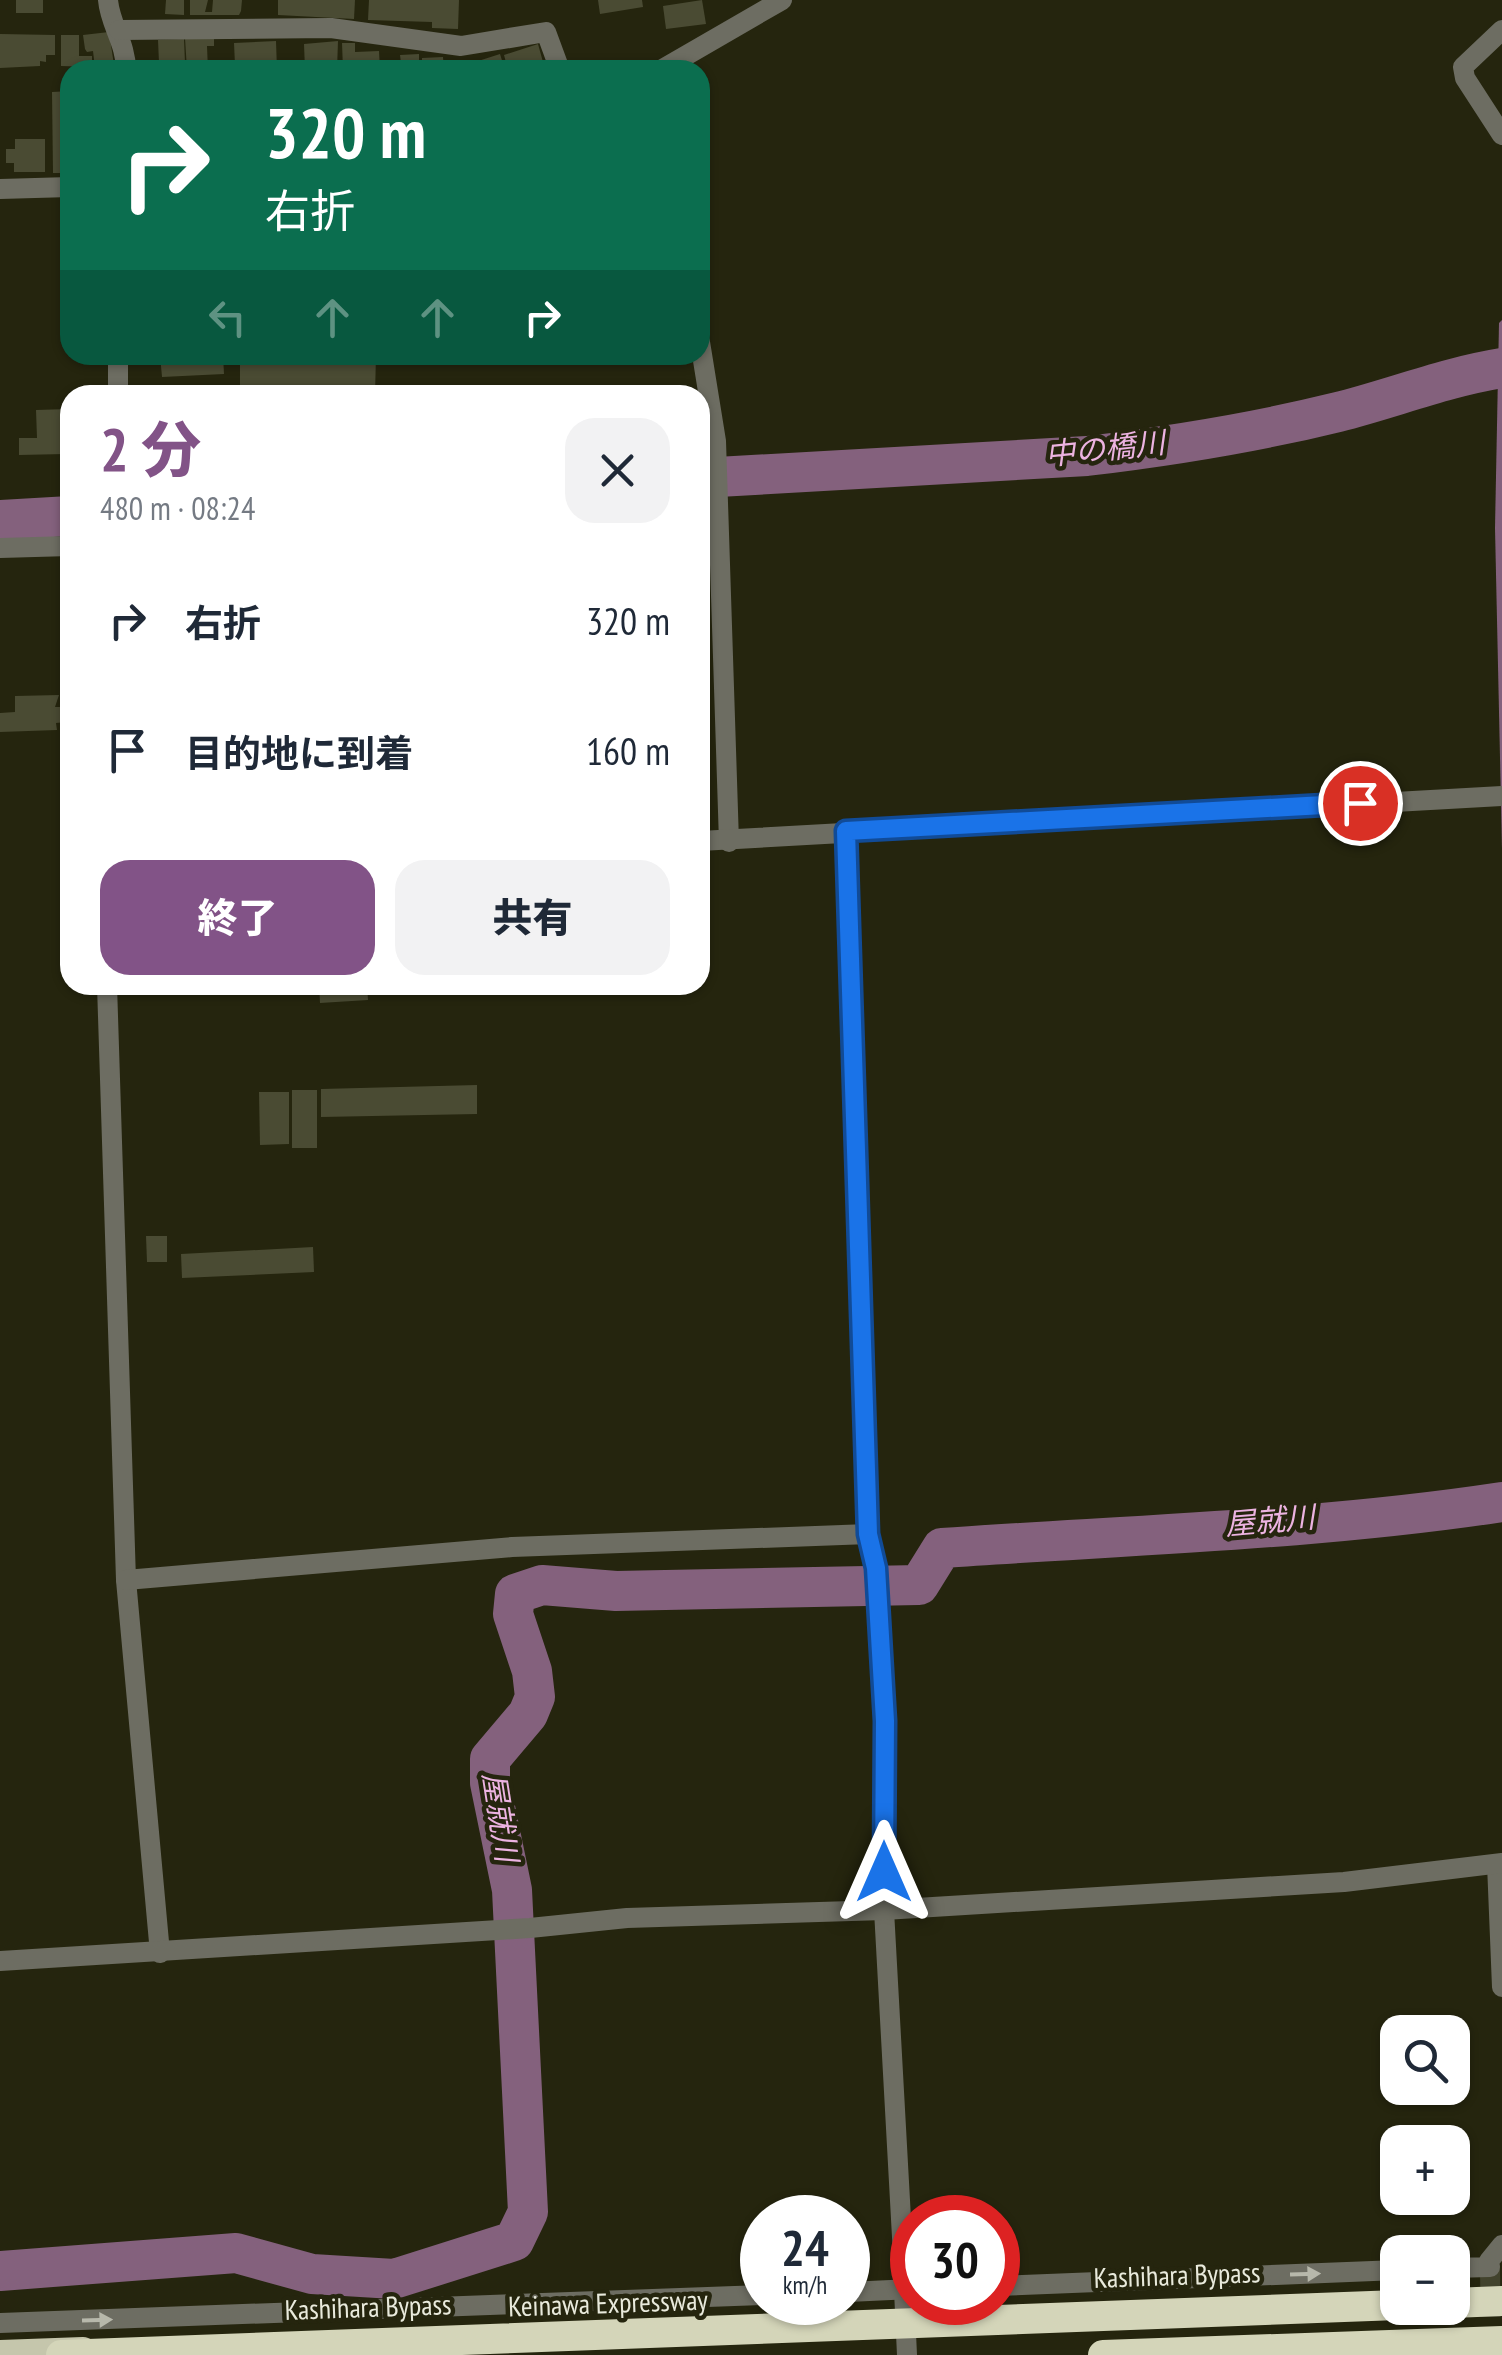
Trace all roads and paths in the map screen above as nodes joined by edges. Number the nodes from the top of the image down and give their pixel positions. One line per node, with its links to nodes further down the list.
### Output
1 (108, 0): 3 (street)
2 (782, 0): 7 (street)
3 (119, 30): 5 (street); 6 (street)
4 (1502, 30): 8 (street)
5 (126, 60)
6 (556, 60)
7 (678, 60)
8 (1502, 136)
9 (60, 186): 10 (street)
10 (0, 189)
11 (710, 404): 17 (street)
12 (60, 546): 13 (street)
13 (0, 548)
14 (1502, 796): 15 (street)
15 (846, 831): 17 (street); 19 (street)
16 (710, 841): 17 (street)
17 (730, 842)
18 (107, 995): 20 (street)
19 (868, 1534): 20 (street); 22 (street)
20 (126, 1580): 23 (street)
21 (1499, 1864): 22 (street); 25 (street)
22 (884, 1910): 23 (street); 26 (street)
23 (160, 1953): 24 (street)
24 (0, 1961)
25 (1502, 1988)
26 (901, 2195)
27 (1502, 2246): 28 (street)
28 (1470, 2267)
29 (1380, 2271): 30 (street, one-way to 29)
30 (1020, 2285)
31 (890, 2293): 41 (highway, Kashihara Bypass)
32 (1020, 2294): 36 (highway, Kashihara Bypass)
33 (740, 2296): 38 (street, one-way to 33)
34 (1502, 2298): 35 (highway, bridge)
35 (1470, 2299)
36 (1380, 2302)
37 (1380, 2303): 42 (highway, Keinawa Expressway, bridge)
38 (0, 2323)
39 (907, 2325): 43 (street)
40 (1502, 2343): 44 (highway, bridge); 45 (highway)
41 (0, 2354)
42 (61, 2355)
43 (907, 2355)
44 (1103, 2355)
45 (1243, 2355)

